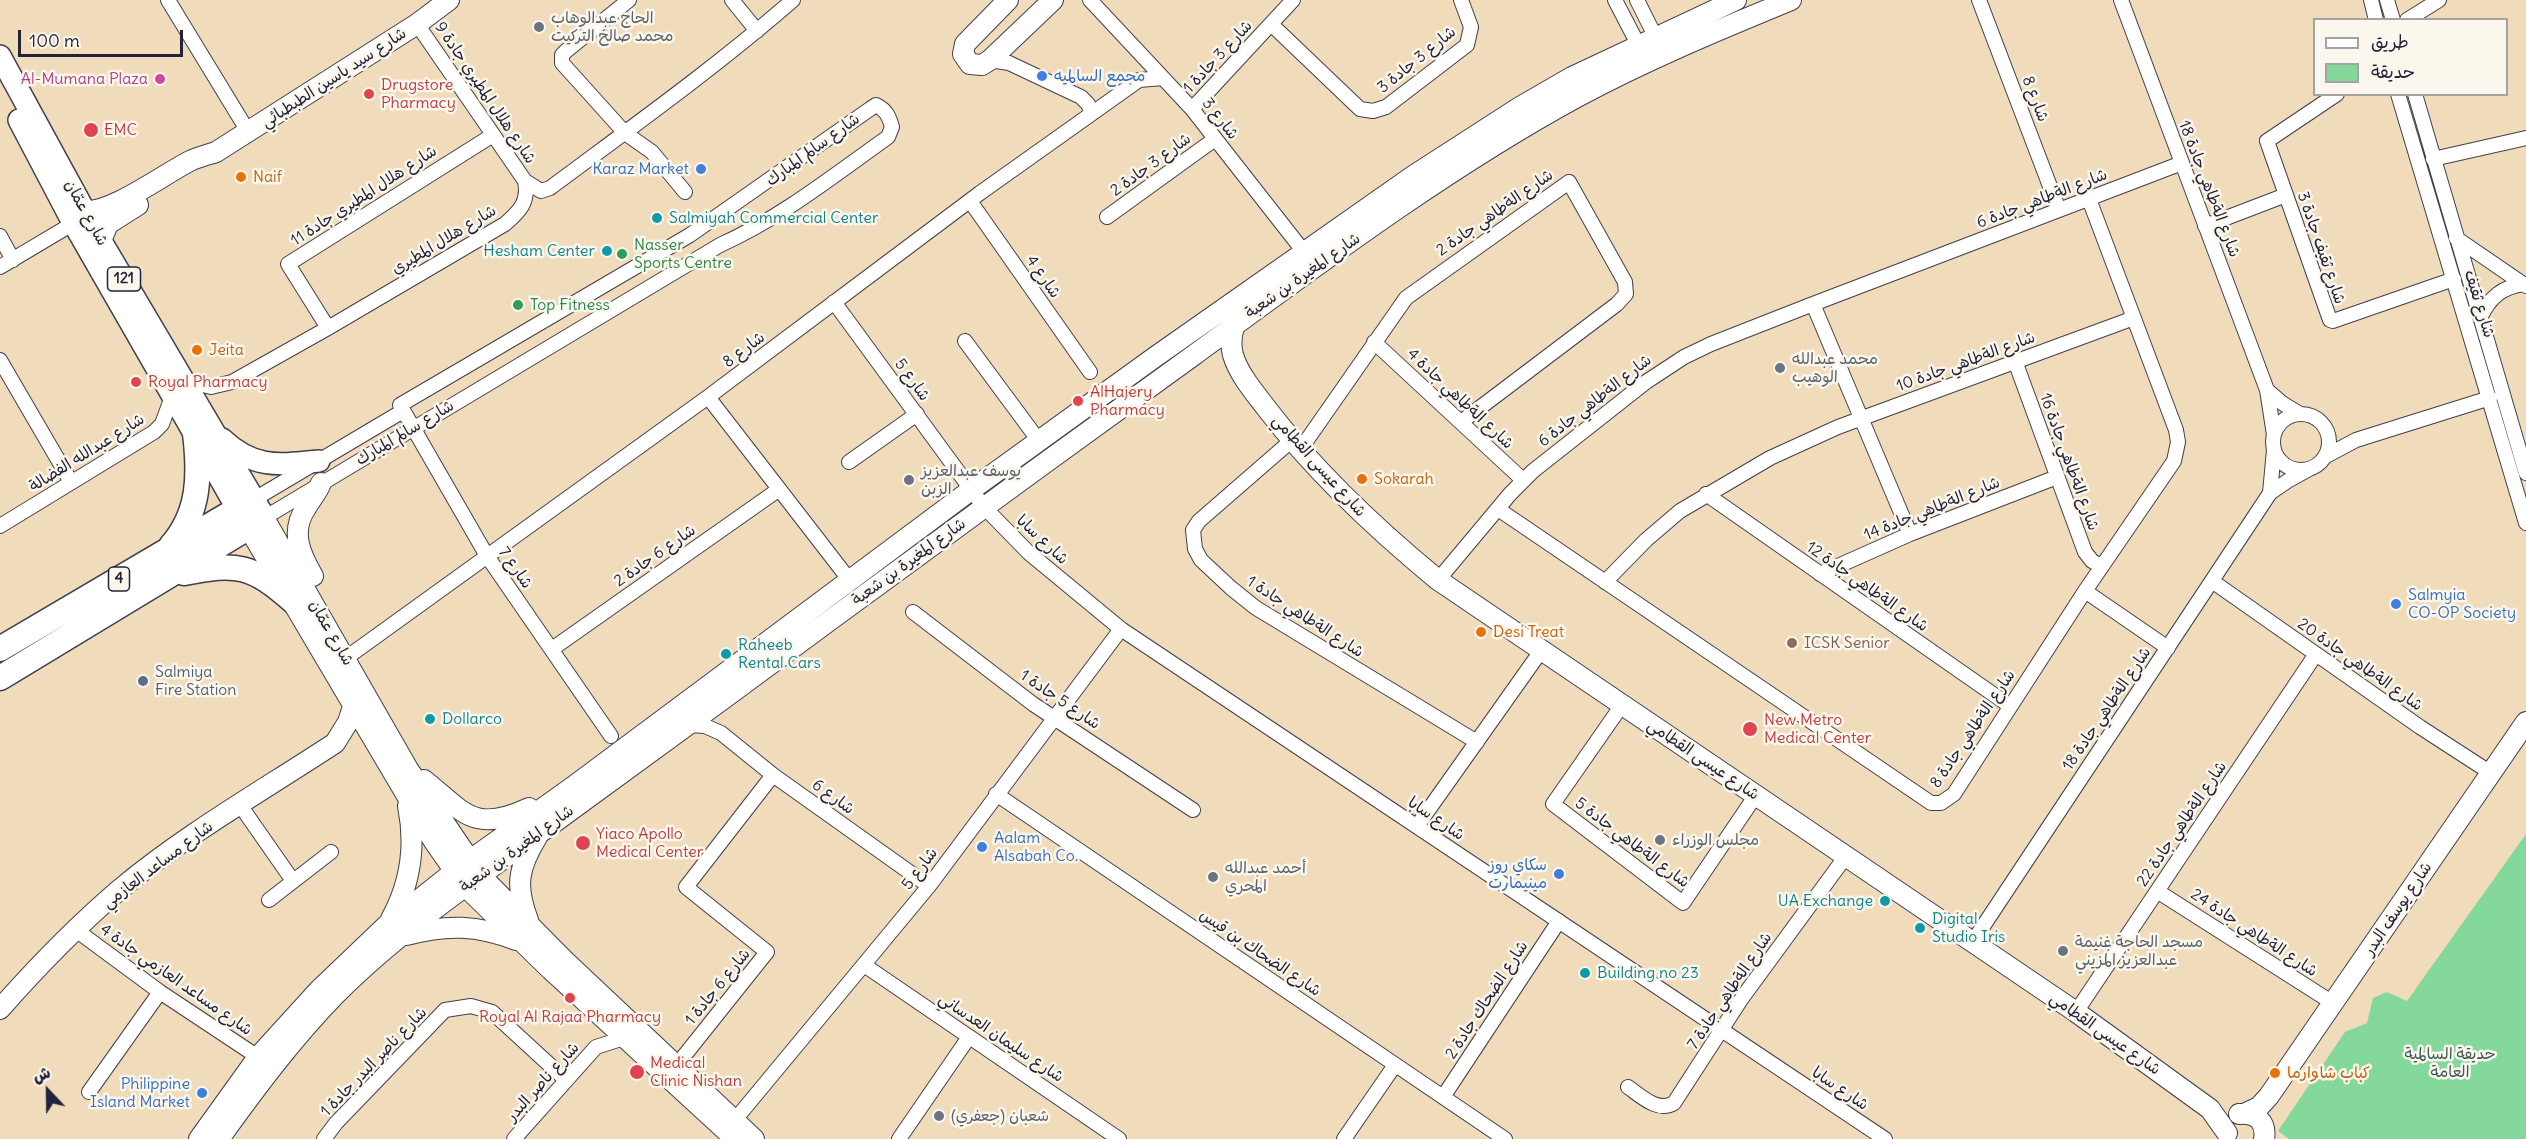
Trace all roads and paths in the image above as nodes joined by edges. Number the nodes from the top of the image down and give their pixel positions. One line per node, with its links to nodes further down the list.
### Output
1 (168, 0): 36 (street)
2 (449, 0): 23 (main road, شارع سيد ياسين الطبطبائي)
3 (629, 0): 37 (street)
4 (732, 0): 25 (street)
5 (793, 0): 25 (street)
6 (1008, 0): 28 (main road)
7 (1053, 0): 28 (main road)
8 (1090, 0): 29 (street, شارع 3)
9 (1293, 0): 24 (street, شارع 3 جادة 1)
10 (1461, 0): 24 (street, شارع 3 جادة 3)
11 (1615, 0): 26 (street)
12 (1637, 0): 26 (street)
13 (1736, 0): 26 (main road, شارع المغيرة بن شعبة)
14 (1791, 0): 26 (main road, شارع المغيرة بن شعبة)
15 (1979, 0): 49 (street, شارع 8)
16 (2371, 0): 20 (street)
17 (2387, 0): 21 (street)
18 (2439, 0): 22 (street)
19 (2123, 1): 43 (street, شارع الةطاهي جادة 18)
20 (2376, 18)
21 (2392, 18)
22 (2410, 18)
23 (417, 24): 36 (main road, شارع سيد ياسين الطبطبائي); 38 (street, شارع هلال المطيري جادة 9)
24 (1271, 24): 34 (street, شارع 3 جادة 1)
25 (757, 32): 37 (street)
26 (1651, 49): 56 (main road, شارع المغيرة بن شعبة)
27 (0, 56): 50 (main road, شارع عمّان / 121)
28 (990, 60): 35 (street)
29 (1163, 78): 34 (street, شارع 3); 35 (street, شارع 8)
30 (0, 86): 50 (main road, شارع عمّان / 121)
31 (2334, 96): 46 (street, شارع ثقيف جادة 3)
32 (2399, 96): 59 (street, شارع ثقيف)
33 (2416, 96): 42 (street, شارع ثقيف)
34 (1192, 109): 40 (street, شارع 3)
35 (1092, 113): 48 (street, شارع 8)
36 (249, 133): 41 (main road, شارع سيد ياسين الطبطبائي)
37 (625, 133): 44 (street); 45 (street)
38 (493, 135): 44 (street, شارع هلال المطيري جادة 9); 66 (street, شارع هلال المطيري جادة 11)
39 (2526, 138): 42 (street)
40 (1215, 139): 51 (street, شارع 3 جادة 2); 56 (street, شارع 3)
41 (216, 152): 50 (main road, شارع سيد ياسين الطبطبائي); 55 (main road, شارع سيد ياسين الطبطبائي)
42 (2433, 159): 54 (street, شارع ثقيف)
43 (2182, 163): 47 (street, شارع الةطاهي جادة 6); 52 (street, شارع الةطاهي جادة 18)
44 (525, 181): 66 (street, شارع هلال المطيري)
45 (685, 192)
46 (2286, 195): 52 (street); 59 (street, شارع ثقيف جادة 3)
47 (2090, 199): 49 (street, شارع الةطاهي جادة 6); 63 (street, شارع الةطاهي جادة 8)
48 (970, 201): 61 (street, شارع 8); 73 (street, شارع 4)
49 (2059, 210): 62 (street, شارع الةطاهي جادة 6)
50 (79, 217): 55 (main road, شارع عمّان / 121); 57 (street); 74 (main road, شارع عمّان / 121)
51 (1107, 217)
52 (2205, 225): 75 (street, شارع الةطاهي جادة 18)
53 (0, 236): 57 (street)
54 (2456, 238): 60 (street); 64 (street, شارع ثقيف)
55 (101, 241): 74 (main road, شارع عمّان / 121)
56 (1309, 259): 65 (main road, شارع المغيرة بن شعبة); 88 (main road, شارع المغيرة بن شعبة)
57 (13, 260): 58 (street)
58 (0, 267)
59 (2454, 279): 77 (street, شارع ثقيف)
60 (2525, 285): 64 (street)
61 (834, 302): 76 (street, شارع 8); 79 (street, شارع 5)
62 (1813, 304): 81 (street); 98 (street, شارع الةطاهي جادة 6)
63 (2134, 318): 70 (street, شارع الةطاهي جادة 10); 113 (street, شارع الةطاهي جادة 8)
64 (2480, 318): 96 (street, شارع ثقيف)
65 (1235, 324): 69 (main road, شارع المغيرة بن شعبة); 72 (main road, شارع عيسى القطامي)
66 (328, 328): 74 (street, شارع هلال المطيري)
67 (965, 341): 88 (street)
68 (1374, 342): 82 (street, شارع الةطاهي جادة 4); 82 (street, شارع الةطاهي جادة 2); 89 (street, شارع الةطاهي جادة 2)
69 (1194, 354): 72 (main road); 105 (main road, شارع المغيرة بن شعبة)
70 (2015, 361): 81 (street, شارع الةطاهي جادة 10); 97 (street, شارع الةطاهي جادة 16)
71 (1, 364): 99 (street)
72 (1237, 366): 89 (main road, شارع عيسى القطامي)
73 (1090, 372)
74 (179, 388): 85 (main road, شارع عمّان / 121); 99 (street, شارع عبدالله الفضالة)
75 (2267, 390): 80 (street); 86 (street, شارع الةطاهي جادة 18)
76 (708, 397): 101 (street); 112 (street, شارع 8)
77 (2490, 398): 87 (street); 108 (street, شارع ثقيف)
78 (403, 411): 83 (street, شارع 7); 83 (street, شارع سالم المبارك); 92 (street, شارع سالم المبارك)
79 (917, 414): 93 (street); 102 (street, شارع 5)
80 (2301, 414): 84 (street); 86 (street)
81 (1861, 418): 104 (street, شارع الةطاهي جادة 10); 110 (street)
82 (1461, 422): 98 (street, شارع الةطاهي جادة 4)
83 (413, 428): 95 (street, شارع سالم المبارك); 112 (street, شارع 7)
84 (2326, 428): 87 (street); 91 (street)
85 (204, 432): 92 (main road); 107 (main road, شارع عمّان / 121); 111 (highway)
86 (2274, 435): 90 (street)
87 (2356, 440): 91 (street)
88 (1039, 441): 102 (main road, شارع المغيرة بن شعبة)
89 (1296, 445): 116 (main road, شارع عيسى القطامي); 142 (street, شارع الةطاهي جادة 1)
90 (2274, 450): 94 (street); 103 (street, شارع الةطاهي جادة 18)
91 (2326, 456): 94 (street)
92 (324, 458): 95 (street); 107 (street, شارع سالم المبارك)
93 (849, 462)
94 (2309, 469): 103 (street, شارع الةطاهي جادة 18)
95 (342, 470): 100 (street, شارع سالم المبارك)
96 (2526, 473)
97 (2057, 477): 110 (street, شارع الةطاهي جادة 14); 113 (street, شارع الةطاهي جادة 16)
98 (1524, 480): 106 (street, شارع الةطاهي جادة 6)
99 (71, 482): 109 (street, شارع عبدالله الفضالة)
100 (321, 483): 107 (street, شارع سالم المبارك); 124 (main road)
101 (778, 490): 118 (street); 127 (street, شارع 6 جادة 2)
102 (971, 490): 105 (street, شارع 5); 118 (main road, شارع المغيرة بن شعبة)
103 (2270, 493): 117 (street, شارع الةطاهي جادة 18)
104 (1706, 494): 114 (street, شارع الةطاهي جادة 12); 119 (street, شارع الةطاهي جادة 10)
105 (984, 507): 125 (street, شارع سابا); 133 (main road, شارع المغيرة بن شعبة)
106 (1498, 509): 116 (street, شارع الةطاهي جادة 6); 119 (street, شارع الةطاهي جادة 8)
107 (251, 513): 111 (highway, 4); 115 (highway, 4); 121 (main road, شارع عمّان / 121); 124 (main road, شارع عمّان / 121)
108 (2526, 523)
109 (0, 526)
110 (1910, 534): 114 (street, شارع الةطاهي جادة 14)
111 (167, 551): 123 (highway, 4)
112 (487, 556): 127 (street, شارع 7); 131 (street, شارع 8)
113 (2101, 566): 120 (street, شارع الةطاهي جادة 8)
114 (1820, 574): 136 (street, شارع الةطاهي جادة 12)
115 (165, 578): 121 (highway); 123 (highway, 4)
116 (1438, 580): 129 (main road, شارع عيسى القطامي)
117 (2212, 581): 126 (street, شارع الةطاهي جادة 18); 130 (street, شارع الةطاهي جادة 20)
118 (851, 582): 148 (main road, شارع المغيرة بن شعبة)
119 (1605, 582): 136 (street, شارع الةطاهي جادة 8)
120 (2085, 591): 126 (street); 136 (street, شارع الةطاهي جادة 8)
121 (292, 601): 135 (main road, شارع عمّان / 121)
122 (914, 612): 137 (street, شارع 5 جادة 1)
123 (78, 617): 128 (highway, 4); 132 (highway, 4)
124 (323, 618): 131 (main road, شارع عمّان / 121)
125 (1121, 629): 137 (street, شارع 5); 154 (street, شارع سابا)
126 (2168, 648): 167 (street, شارع الةطاهي جادة 18)
127 (552, 649): 141 (street, شارع 7)
128 (0, 650)
129 (1541, 651): 134 (main road, شارع عيسى القطامي); 142 (street)
130 (2316, 654): 146 (street, شارع الةطاهي جادة 20); 161 (street, شارع الةطاهي جادة 22)
131 (346, 658): 145 (main road, شارع عمّان / 121)
132 (0, 678)
133 (724, 698): 139 (main road, شارع المغيرة بن شعبة); 140 (street)
134 (1622, 705): 151 (main road, شارع عيسى القطامي); 151 (street, شارع الةطاهي جادة 5)
135 (353, 706): 143 (main road, شارع مساعد العازمي); 144 (main road, شارع عمّان / 121)
136 (2010, 706)
137 (1054, 717): 150 (street, شارع 5); 153 (street, شارع 5 جادة 1)
138 (2526, 722): 146 (main road, شارع يوسف البدر)
139 (688, 725): 140 (street, شارع 6); 155 (main road, شارع المغيرة بن شعبة)
140 (721, 733): 147 (street, شارع 6)
141 (611, 736)
142 (1477, 742): 154 (street)
143 (335, 743): 144 (main road); 152 (main road, شارع مساعد العازمي)
144 (376, 743): 149 (main road, شارع عمّان / 121)
145 (408, 769): 148 (main road); 158 (main road, شارع عمّان / 121)
146 (2491, 773): 170 (main road, شارع يوسف البدر)
147 (773, 775): 160 (street, شارع 6); 180 (street, شارع 6 جادة 1)
148 (574, 786): 158 (main road, شارع المغيرة بن شعبة)
149 (405, 792): 158 (main road, شارع عمّان / 121); 165 (main road)
150 (996, 794): 160 (street, شارع 5); 179 (street, شارع الضحاك بن قيس)
151 (1756, 795): 157 (main road, شارع عيسى القطامي)
152 (240, 805): 159 (street); 164 (main road, شارع مساعد العازمي)
153 (1192, 810)
154 (1417, 826): 163 (street, شارع سابا)
155 (539, 833): 158 (main road, شارع المغيرة بن شعبة); 166 (main road)
156 (331, 852): 159 (street)
157 (1846, 856): 167 (main road, شارع عيسى القطامي); 174 (street, شارع الةطاهي جادة 7)
158 (467, 873): 165 (main road, شارع المغيرة بن شعبة); 166 (main road, شارع عمّان / 121)
159 (293, 881): 162 (street)
160 (929, 886): 168 (street, شارع 5)
161 (2157, 891): 170 (street, شارع الةطاهي جادة 24); 172 (street, شارع الةطاهي جادة 22)
162 (269, 900)
163 (1559, 921): 174 (street, شارع سابا); 185 (street, شارع الضحاك جادة 2)
164 (76, 930): 169 (street, شارع مساعد العازمي جادة 4); 171 (main road, شارع مساعد العازمي)
165 (392, 932): 166 (main road); 178 (main road, شارع المغيرة بن شعبة); 192 (main road, شارع المغيرة بن شعبة)
166 (527, 934): 173 (main road, شارع عمّان / 121); 180 (main road, شارع عمّان / 121)
167 (1972, 943): 172 (main road, شارع عيسى القطامي)
168 (864, 965): 175 (street, شارع سليمان العدساني); 188 (street, شارع 5)
169 (159, 992): 178 (street, شارع مساعد العازمي جادة 4); 183 (street)
170 (2333, 1003): 184 (main road, شارع يوسف البدر)
171 (0, 1009)
172 (2076, 1012): 186 (main road, شارع عيسى القطامي)
173 (602, 1017): 176 (main road, شارع عمّان / 121); 177 (street, شارع ناصر البدر)
174 (1722, 1030): 182 (street, شارع الةطاهي جادة 7); 200 (street, شارع سابا)
175 (969, 1037): 196 (street); 197 (street, شارع سليمان العدساني)
176 (624, 1038): 177 (street, شارع ناصر البدر); 188 (main road, شارع عمّان / 121)
177 (596, 1047): 181 (street, شارع ناصر البدر)
178 (258, 1057): 191 (main road, شارع المغيرة بن شعبة)
179 (1395, 1065): 185 (street, شارع الضحاك بن قيس); 198 (street)
180 (676, 1066): 188 (main road, شارع عمّان / 121)
181 (565, 1079): 193 (street, شارع ناصر البدر جادة 1); 194 (street, شارع ناصر البدر)
182 (1628, 1087)
183 (89, 1092)
184 (2270, 1095): 187 (main road, شارع يوسف البدر); 189 (main road, شارع يوسف البدر)
185 (1443, 1097): 199 (street, شارع الضحاك بن قيس)
186 (2210, 1109): 187 (main road, شارع عيسى القطامي); 190 (main road, شارع عيسى القطامي)
187 (2243, 1114): 189 (main road); 190 (main road, شارع يوسف البدر)
188 (734, 1130): 195 (main road, شارع عمّان / 121)
189 (2266, 1135)
190 (2227, 1137)
191 (199, 1139)
192 (219, 1139)
193 (324, 1139)
194 (514, 1139)
195 (754, 1139)
196 (898, 1139)
197 (1119, 1139)
198 (1344, 1139)
199 (1505, 1139)
200 (1885, 1139)

